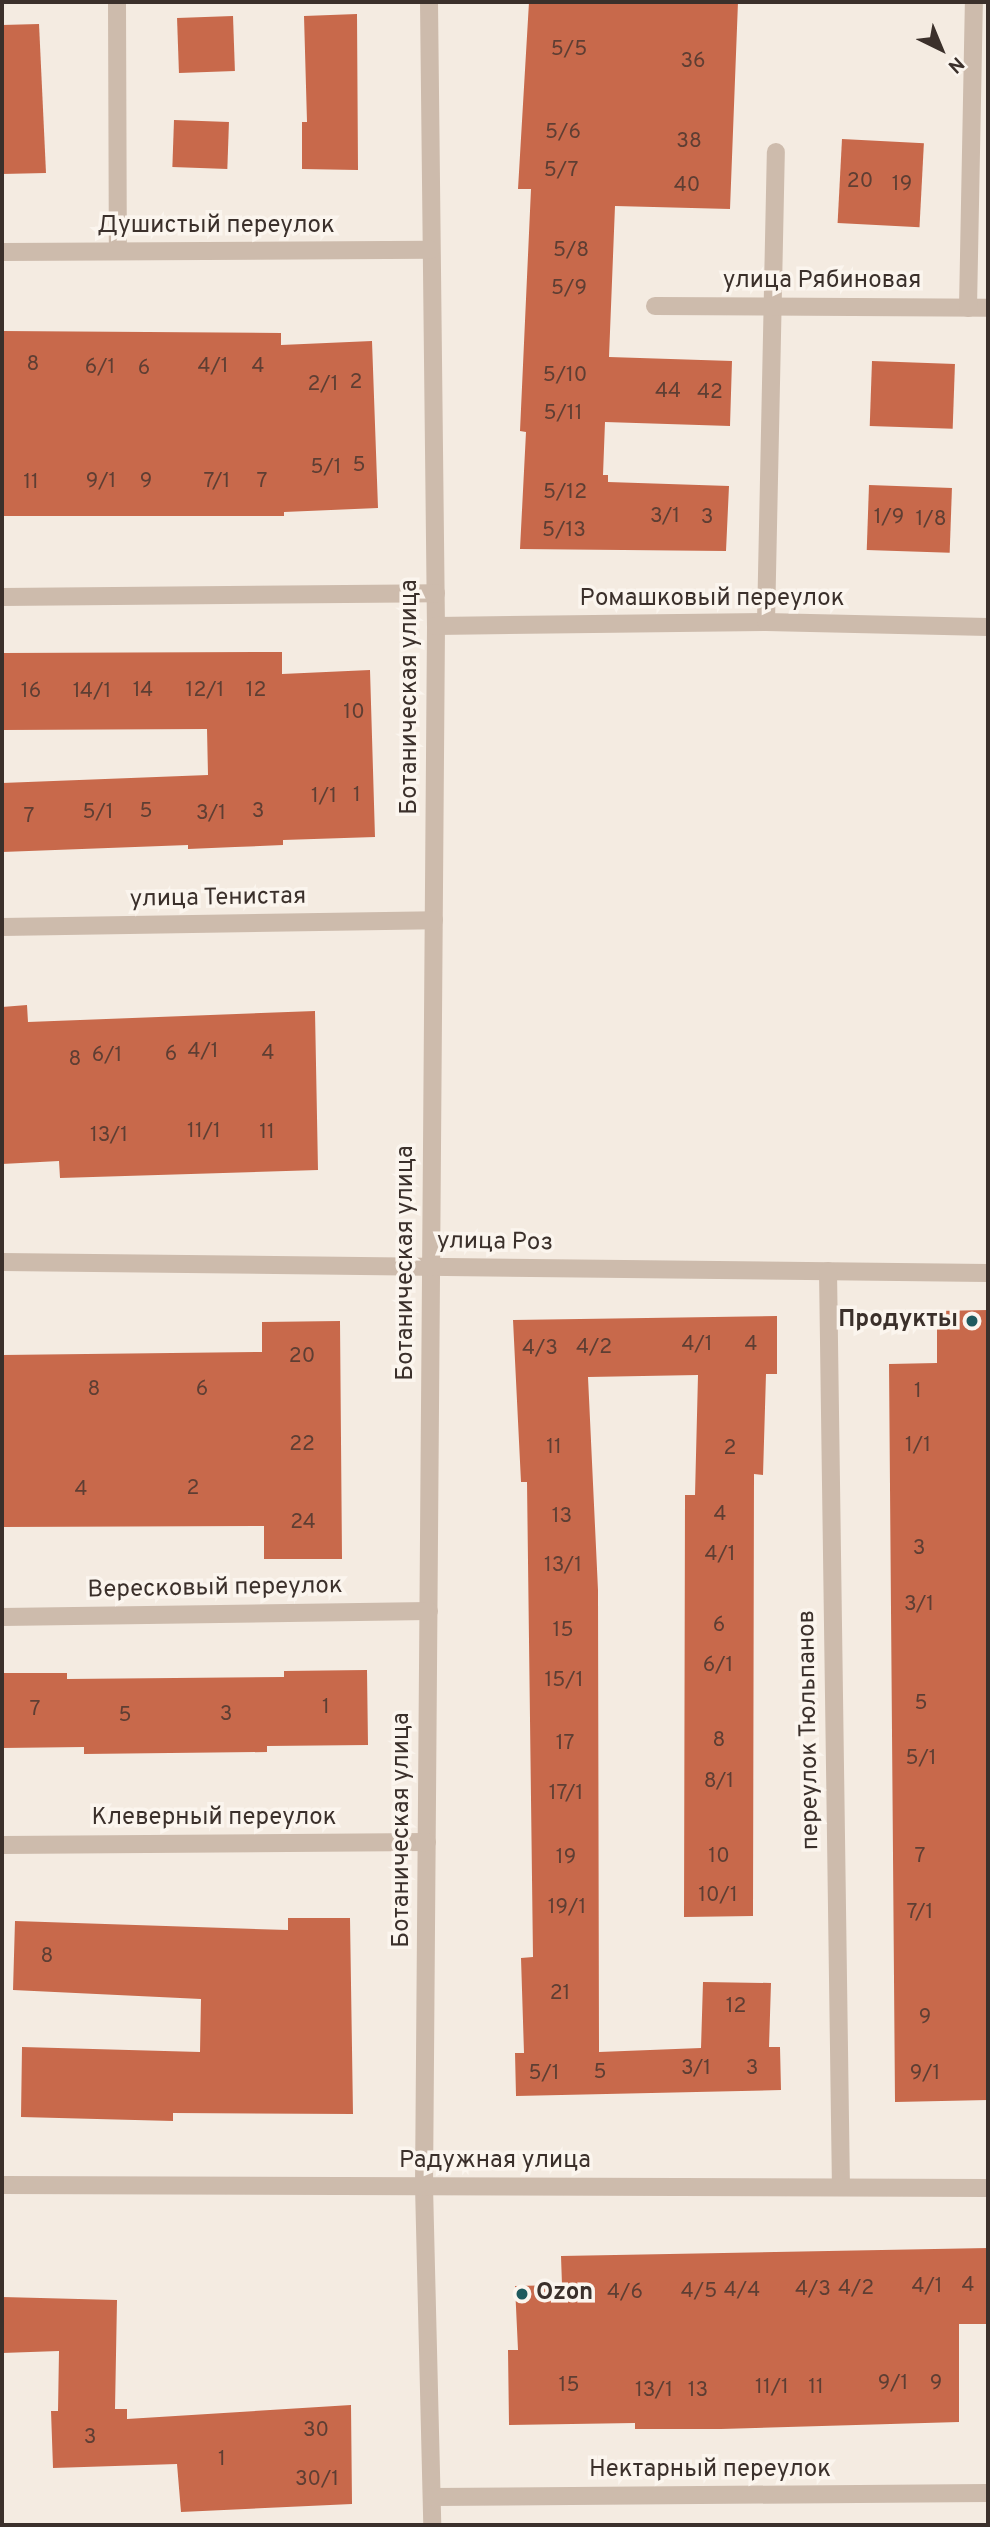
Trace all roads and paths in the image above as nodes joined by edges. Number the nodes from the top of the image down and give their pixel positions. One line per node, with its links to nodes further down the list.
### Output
1 (117, 2): 6 (street)
2 (429, 2): 5 (street, Ботаническая улица)
3 (974, 2): 10 (street)
4 (776, 152): 8 (street)
5 (431, 250): 6 (street, Душистый переулок); 12 (street, Ботаническая улица)
6 (118, 251): 7 (street, Душистый переулок)
7 (2, 252)
8 (771, 305): 9 (street, улица Рябиновая); 10 (street, улица Рябиновая); 14 (street)
9 (655, 306)
10 (968, 307): 11 (street, улица Рябиновая)
11 (988, 308)
12 (436, 593): 13 (street); 15 (street, Ботаническая улица)
13 (2, 597)
14 (766, 622): 15 (street, Ромашковый переулок); 16 (street, Ромашковый переулок)
15 (436, 626): 17 (street, Ботаническая улица)
16 (988, 627)
17 (434, 920): 18 (street, улица Тенистая); 20 (street, Ботаническая улица)
18 (2, 927)
19 (2, 1262): 20 (street, улица Роз)
20 (432, 1267): 21 (street, улица Роз); 23 (street, Ботаническая улица)
21 (828, 1271): 22 (street, улица Роз); 29 (street, переулок Тюльпанов)
22 (988, 1273)
23 (429, 1611): 24 (street, Вересковый переулок); 25 (street, Ботаническая улица)
24 (2, 1617)
25 (427, 1842): 26 (street, Клеверный переулок); 28 (street, Ботаническая улица)
26 (2, 1845)
27 (2, 2185): 28 (street, Радужная улица)
28 (424, 2186): 29 (street, Радужная улица); 32 (street, Ботаническая улица)
29 (841, 2187): 30 (street, Радужная улица)
30 (988, 2188)
31 (988, 2493): 32 (street, Нектарный переулок)
32 (432, 2497): 33 (street, Ботаническая улица)
33 (432, 2525)

